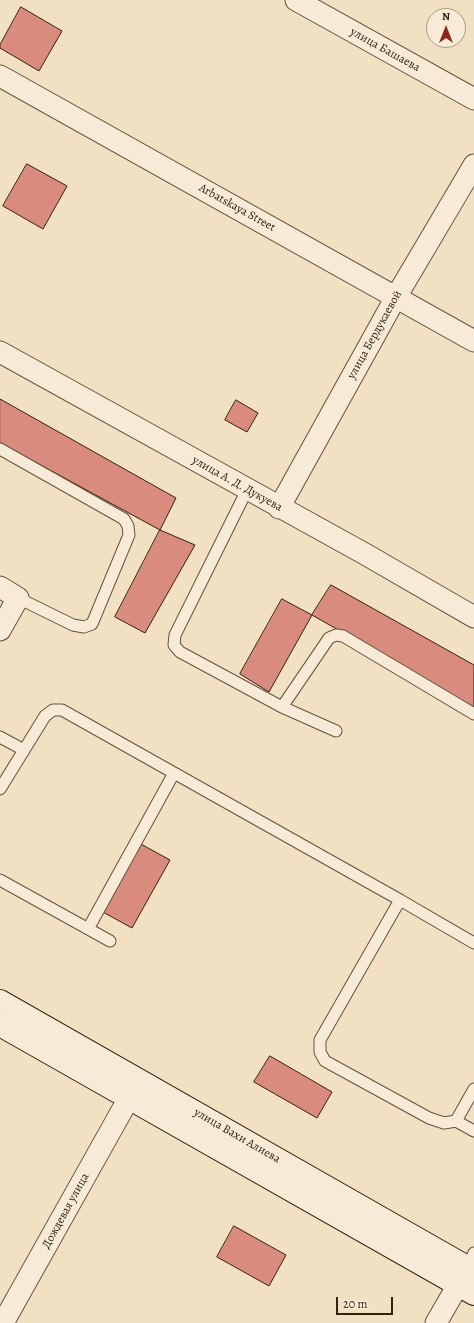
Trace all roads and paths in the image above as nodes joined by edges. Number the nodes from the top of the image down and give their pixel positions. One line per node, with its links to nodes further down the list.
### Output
1 (296, 0): 3 (street, улица Башаева)
2 (0, 76): 5 (street, Arbatskaya Street)
3 (474, 99)
4 (474, 165): 5 (street, улица Бердукаевой)
5 (396, 297): 6 (street, Arbatskaya Street); 10 (street, улица Бердукаевой)
6 (474, 341)
7 (0, 352): 9 (street, улица А. Д. Дукуева)
8 (0, 449): 12 (lane)
9 (247, 490): 10 (street, улица А. Д. Дукуева); 15 (lane)
10 (279, 508): 13 (street, улица А. Д. Дукуева)
11 (0, 587): 12 (street)
12 (18, 598): 14 (street)
13 (474, 618)
14 (0, 630)
15 (282, 707): 16 (lane); 17 (lane)
16 (474, 714)
17 (336, 731)
18 (0, 736): 19 (lane)
19 (24, 750): 20 (lane); 21 (lane)
20 (174, 773): 23 (lane); 24 (lane)
21 (0, 789)
22 (0, 880): 24 (lane)
23 (400, 900): 26 (lane); 31 (lane)
24 (88, 929): 25 (lane)
25 (110, 941)
26 (474, 943)
27 (0, 1001): 33 (main road, улица Вахи Алиева)
28 (0, 1025): 30 (main road, улица Вахи Алиева)
29 (474, 1089): 31 (lane)
30 (129, 1098): 33 (main road, улица Вахи Алиева); 34 (street, Дождевая улица)
31 (456, 1121): 32 (lane)
32 (474, 1132)
33 (469, 1274): 35 (street)
34 (3, 1323)
35 (436, 1323)

